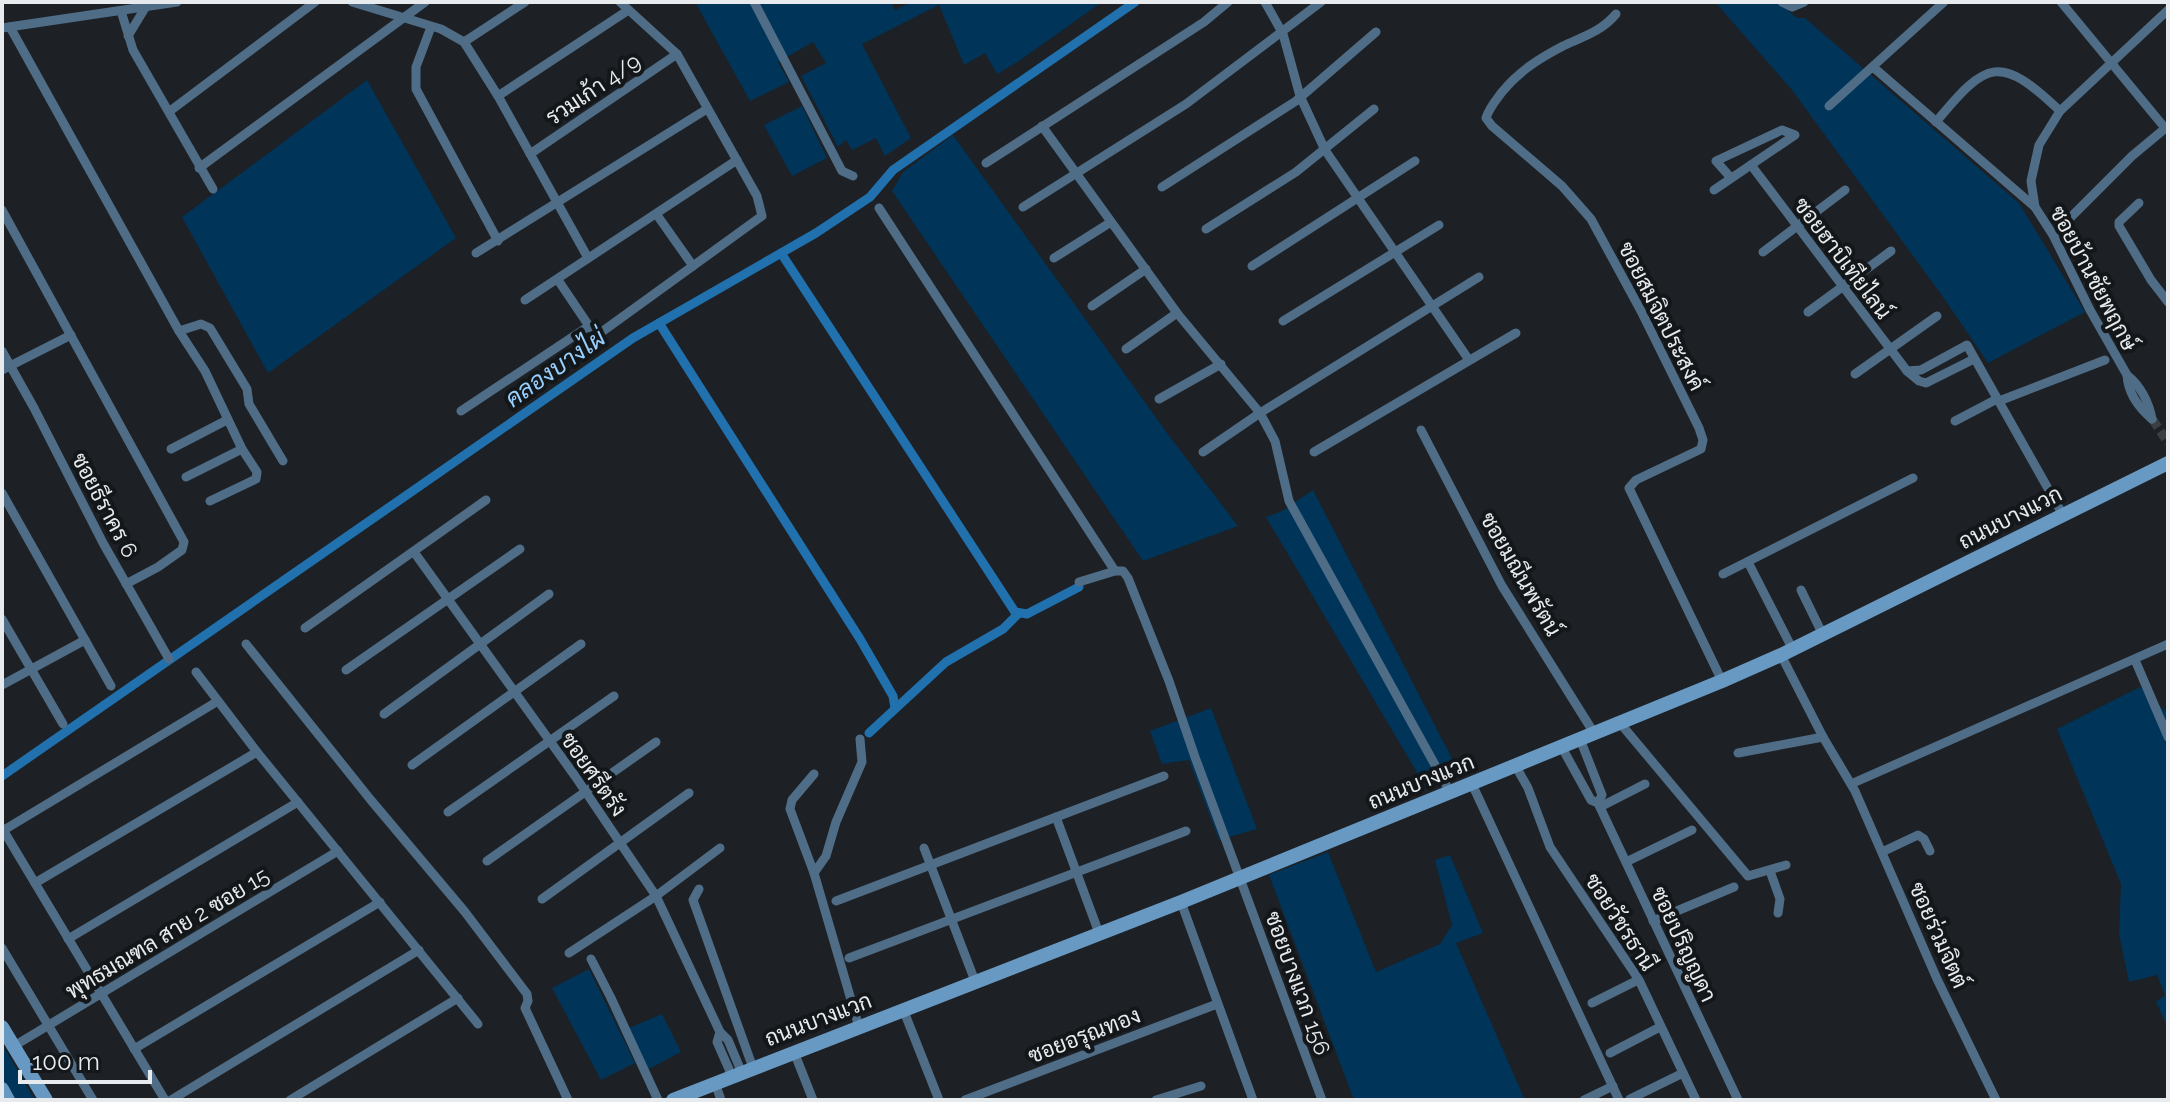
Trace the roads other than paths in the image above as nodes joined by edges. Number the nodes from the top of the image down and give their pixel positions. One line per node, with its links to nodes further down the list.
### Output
1 (177, 2): 16 (street)
2 (315, 2): 36 (street)
3 (352, 2): 21 (street)
4 (425, 2): 21 (street)
5 (525, 2): 27 (street)
6 (620, 2): 19 (street)
7 (754, 2): 49 (street)
8 (1228, 2): 39 (street)
9 (1265, 2): 24 (street)
10 (1321, 2): 24 (street)
11 (1782, 2): 12 (street)
12 (1804, 2)
13 (1944, 2): 30 (street)
14 (2061, 2): 29 (street)
15 (108, 7): 18 (street); 23 (street)
16 (145, 8): 18 (street); 26 (street)
17 (2168, 10): 29 (street, ซอยบ้านชัยพฤกษ์)
18 (121, 11): 26 (street)
19 (627, 11): 28 (street); 31 (street)
20 (1616, 14): 147 (street, ซอยสมจิตประสงค์)
21 (406, 18): 22 (street); 47 (street)
22 (431, 27): 27 (street); 68 (street)
23 (6, 28): 90 (street)
24 (1282, 32): 32 (street); 48 (street)
25 (1376, 32): 32 (street)
26 (128, 36): 36 (street)
27 (464, 42): 31 (street)
28 (677, 54): 34 (street); 42 (street, รวมเก้า 4/9)
29 (2111, 60): 37 (street, ซอยบ้านชัยพฤกษ์); 40 (street)
30 (1873, 67): 33 (street); 38 (street)
31 (498, 96): 42 (street)
32 (1300, 97): 41 (street); 51 (street)
33 (1829, 106)
34 (707, 109): 43 (street); 57 (street)
35 (1374, 109): 41 (street)
36 (170, 111): 47 (street)
37 (2060, 111): 38 (street); 59 (street, ซอยบ้านชัยพฤกษ์)
38 (1936, 122): 59 (street)
39 (1042, 126): 45 (street); 48 (street)
40 (2166, 127): 67 (street)
41 (1325, 150): 55 (street); 66 (street)
42 (530, 154): 57 (street)
43 (737, 160): 62 (street); 75 (street)
44 (1415, 161): 55 (street)
45 (986, 163)
46 (1751, 165): 50 (street); 50 (street); 65 (street, ซอยฮาบิเทียไลน์)
47 (199, 168): 52 (street)
48 (1078, 173): 58 (street); 63 (street)
49 (853, 176)
50 (1731, 178): 53 (street)
51 (1162, 187)
52 (213, 189)
53 (1714, 190)
54 (1845, 190): 65 (street)
55 (1358, 198): 70 (street); 76 (street)
56 (2139, 203): 82 (street)
57 (557, 204): 68 (street); 73 (street)
58 (1023, 207)
59 (2035, 207): 67 (street, ซอยบ้านชัยพฤกษ์)
60 (879, 208): 126 (street)
61 (2, 210): 92 (street)
62 (657, 215): 73 (street); 75 (street)
63 (1111, 222): 74 (street); 77 (street)
64 (1439, 225): 70 (street)
65 (1797, 226): 71 (street); 80 (street, ซอยฮาบิเทียไลน์)
66 (1206, 229)
67 (2053, 235): 108 (street, ซอยบ้านชัยพฤกษ์)
68 (498, 241): 72 (street)
69 (1891, 251): 80 (street)
70 (1395, 252): 84 (street); 88 (street)
71 (1763, 252)
72 (476, 253)
73 (588, 258): 79 (street)
74 (1054, 258)
75 (693, 266): 89 (street)
76 (1252, 266)
77 (1146, 269): 83 (street); 86 (street)
78 (1479, 277): 84 (street)
79 (558, 280): 81 (street); 89 (street)
80 (1843, 286): 85 (street); 94 (street, ซอยฮาบิเทียไลน์)
81 (525, 300)
82 (2168, 302)
83 (1092, 306)
84 (1433, 306): 97 (street); 106 (street)
85 (1808, 312)
86 (1177, 313): 93 (street); 99 (street)
87 (1937, 316): 94 (street)
88 (1283, 321)
89 (589, 326): 105 (street)
90 (179, 331): 107 (street); 115 (street)
91 (1516, 333): 97 (street)
92 (71, 335): 100 (street); 129 (street)
93 (1126, 349)
94 (1890, 349): 101 (street, ซอยฮาบิเทียไลน์); 102 (street)
95 (2, 351): 100 (street, ซอยธีราคร 6)
96 (1974, 359): 101 (street); 101 (street); 104 (street)
97 (1469, 360): 114 (street)
98 (2105, 360): 104 (street)
99 (1221, 364): 103 (street); 106 (street)
100 (6, 369): 129 (street, ซอยธีราคร 6)
101 (1907, 371)
102 (1855, 374)
103 (1159, 399)
104 (1998, 400): 109 (street); 122 (street)
105 (461, 411)
106 (1260, 413): 113 (street); 173 (street)
107 (227, 420): 111 (street); 112 (street)
108 (2152, 420)
109 (1955, 421)
110 (1421, 430): 156 (street, ซอยมณีนพรัตน์)
111 (171, 449)
112 (242, 449): 117 (street); 121 (street)
113 (1203, 452)
114 (1314, 452)
115 (283, 461)
116 (2168, 463): 122 (main road, ถนนบางแวก)
117 (186, 477)
118 (1913, 478): 125 (street)
119 (2, 493): 136 (street)
120 (486, 500): 124 (street)
121 (210, 501)
122 (2063, 515): 135 (main road, ถนนบางแวก)
123 (520, 549): 132 (street)
124 (414, 552): 132 (street, ซอยศรีตรัง); 134 (street)
125 (1748, 562): 127 (street); 141 (street, ซอยร่วมจิตต์)
126 (1115, 571): 128 (street); 195 (street, ซอยบางแวก 156)
127 (1723, 574)
128 (1079, 582)
129 (126, 584): 142 (street, ซอยธีราคร 6)
130 (1801, 590): 135 (street)
131 (549, 594): 140 (street)
132 (447, 601): 140 (street, ซอยศรีตรัง); 145 (street)
133 (2, 619): 144 (street)
134 (305, 628)
135 (1823, 635): 141 (main road, ถนนบางแวก)
136 (85, 640): 144 (street); 149 (street)
137 (246, 644): 243 (street)
138 (581, 644): 150 (street)
139 (2168, 644): 143 (street)
140 (480, 647): 150 (street, ซอยศรีตรัง); 153 (street)
141 (1787, 652): 147 (main road, ถนนบางแวก); 157 (street, ซอยร่วมจิตต์)
142 (169, 659)
143 (2135, 660): 158 (street); 171 (street)
144 (32, 669): 148 (street); 155 (street)
145 (346, 670)
146 (196, 672): 152 (street)
147 (1722, 681): 154 (main road, ถนนบางแวก)
148 (2, 685)
149 (111, 686)
150 (513, 694): 160 (street, ซอยศรีตรัง); 165 (street)
151 (614, 696): 160 (street)
152 (218, 701): 163 (street); 179 (street)
153 (384, 714)
154 (1620, 723): 156 (main road, ถนนบางแวก); 192 (street)
155 (63, 724)
156 (1587, 736): 162 (main road, ถนนบางแวก); 176 (street, ซอยปริญญดา)
157 (1823, 737): 164 (street); 171 (street, ซอยร่วมจิตต์)
158 (2168, 737)
159 (860, 739): 193 (street)
160 (550, 742): 172 (street, ซอยศรีตรัง); 177 (street)
161 (656, 742): 172 (street)
162 (1561, 746): 166 (main road, ถนนบางแวก); 176 (street, ซอยปริญญดา)
163 (257, 752): 175 (street); 196 (street)
164 (1738, 753)
165 (412, 765)
166 (1515, 765): 169 (main road, ถนนบางแวก); 214 (street, ซอยวัชรธานี)
167 (814, 774): 193 (street)
168 (1164, 776): 178 (street)
169 (1472, 784): 173 (main road, ถนนบางแวก); 234 (street)
170 (1645, 784): 176 (street)
171 (1851, 784): 187 (street, ซอยร่วมจิตต์)
172 (586, 792): 182 (street, ซอยศรีตรัง); 188 (street)
173 (1450, 792): 195 (main road, ถนนบางแวก)
174 (689, 793): 182 (street)
175 (298, 802): 185 (street); 208 (street)
176 (1599, 805): 189 (street, ซอยปริญญดา)
177 (448, 812)
178 (1056, 817): 190 (street); 194 (street)
179 (3, 829): 196 (street)
180 (1692, 830): 189 (street)
181 (1186, 831): 194 (street)
182 (620, 844): 199 (street, ซอยศรีตรัง); 200 (street)
183 (720, 848): 199 (street)
184 (924, 848): 190 (street)
185 (338, 851): 202 (street); 216 (street, พุทธมณฑล สาย 2 ซอย 15)
186 (1930, 851): 187 (street)
187 (1882, 852): 257 (street, ซอยร่วมจิตต์)
188 (487, 861)
189 (1626, 862): 206 (street, ซอยปริญญดา)
190 (930, 865): 201 (street); 205 (street)
191 (1786, 865): 192 (street)
192 (1770, 871): 204 (street)
193 (814, 873): 224 (street)
194 (1077, 873): 205 (street); 207 (street)
195 (1240, 878): 203 (main road, ถนนบางแวก); 252 (street, ซอยบางแวก 156)
196 (35, 883): 208 (street)
197 (1734, 887): 206 (street)
198 (699, 889): 230 (street)
199 (656, 896): 211 (street); 230 (street, ซอยศรีตรัง)
200 (542, 899)
201 (836, 901)
202 (380, 902): 210 (street); 227 (street)
203 (1181, 902): 207 (main road, ถนนบางแวก); 219 (street)
204 (1778, 913)
205 (951, 921): 212 (street); 215 (street)
206 (1653, 921): 256 (street, ซอยปริญญดา)
207 (1099, 933): 215 (main road, ถนนบางแวก)
208 (68, 939): 216 (street)
209 (2, 948): 222 (street)
210 (419, 950): 217 (street); 241 (street)
211 (569, 953)
212 (849, 958)
213 (591, 959): 244 (street)
214 (1638, 980): 218 (street); 225 (street, ซอยวัชรธานี)
215 (975, 981): 220 (main road, ถนนบางแวก)
216 (101, 995): 222 (street, พุทธมณฑล สาย 2 ซอย 15); 227 (street)
217 (458, 998): 221 (street); 242 (street)
218 (1592, 1003)
219 (1217, 1004): 249 (street, ซอยอรุณทอง); 251 (street)
220 (903, 1009): 224 (main road, ถนนบางแวก); 248 (street)
221 (478, 1024)
222 (48, 1026): 226 (street, พุทธมณฑล สาย 2 ซอย 15); 239 (street)
223 (2, 1027): 226 (main road)
224 (859, 1027): 228 (main road, ถนนบางแวก)
225 (1660, 1027): 229 (street); 231 (street, ซอยวัชรธานี)
226 (14, 1046): 238 (main road)
227 (134, 1049): 240 (street)
228 (794, 1052): 230 (main road, ถนนบางแวก); 247 (street)
229 (1610, 1053)
230 (742, 1072): 232 (main road, ถนนบางแวก)
231 (1683, 1073): 236 (street); 255 (street, ซอยวัชรธานี)
232 (715, 1083): 245 (main road, ถนนบางแวก); 246 (street)
233 (1201, 1086): 250 (street)
234 (1613, 1086): 253 (street); 254 (street)
235 (2, 1089): 237 (main road)
236 (1630, 1099)
237 (8, 1100)
238 (46, 1100)
239 (93, 1100)
240 (165, 1100)
241 (171, 1100)
242 (290, 1100)
243 (568, 1100)
244 (658, 1100)
245 (673, 1100)
246 (721, 1100)
247 (813, 1100)
248 (939, 1100)
249 (965, 1100)
250 (1156, 1100)
251 (1253, 1100)
252 (1322, 1100)
253 (1584, 1100)
254 (1619, 1100)
255 (1696, 1100)
256 (1738, 1100)
257 (1996, 1100)

